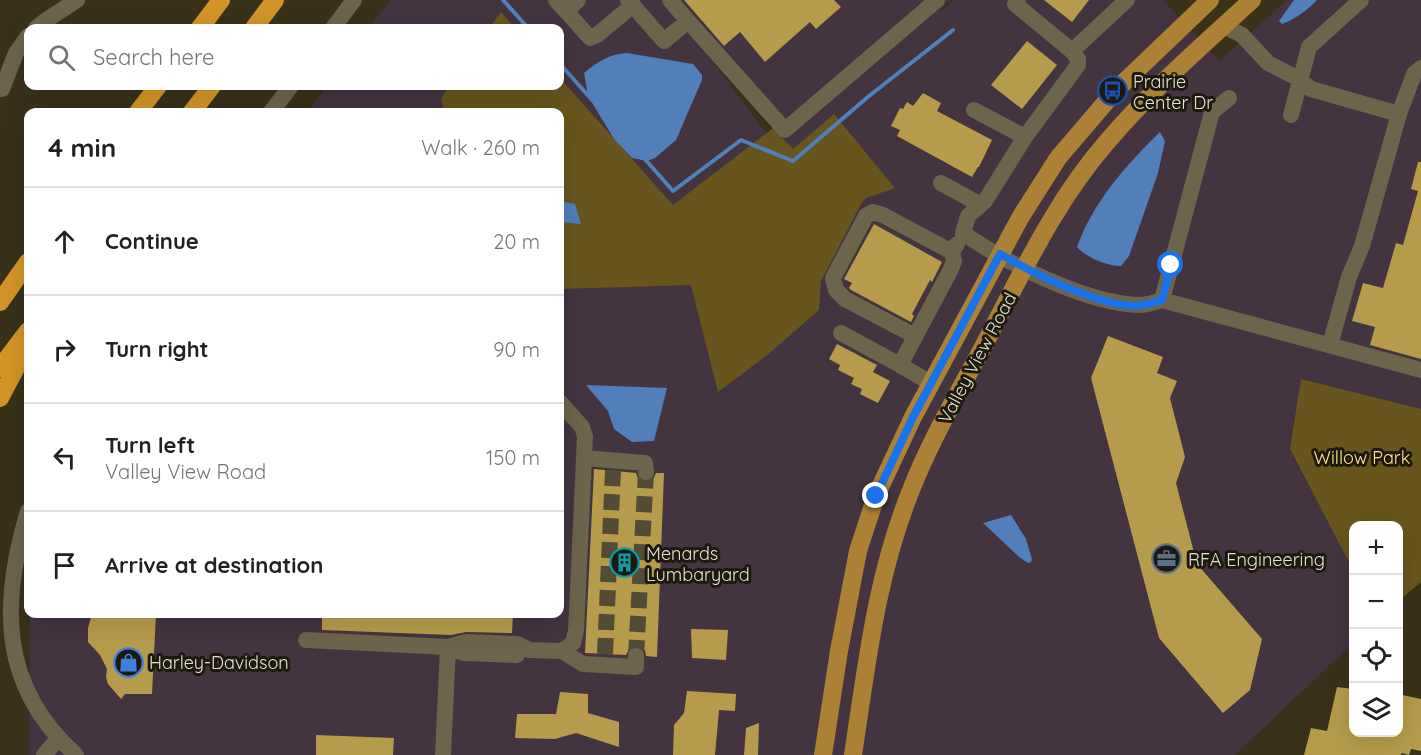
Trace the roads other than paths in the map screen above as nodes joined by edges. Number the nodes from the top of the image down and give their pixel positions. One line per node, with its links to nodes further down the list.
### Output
1 (77, 0): 15 (street)
2 (221, 0): 16 (highway)
3 (275, 0): 17 (highway)
4 (354, 0): 18 (street)
5 (670, 0): 14 (street)
6 (937, 0): 14 (street)
7 (1126, 0): 22 (street)
8 (1361, 0): 24 (street)
9 (630, 2): 12 (street); 14 (street)
10 (1021, 2): 22 (street)
11 (1205, 2): 19 (main road); 42 (main road, Valley View Road)
12 (567, 4)
13 (1241, 4): 19 (main road, Valley View Road); 20 (street)
14 (688, 21)
15 (41, 24)
16 (203, 24)
17 (257, 24)
18 (336, 24)
19 (1224, 26): 20 (street); 44 (main road, Valley View Road)
20 (1242, 35): 24 (street)
21 (24, 42): 25 (street)
22 (1072, 51): 36 (street)
23 (1421, 68): 34 (street)
24 (1299, 79): 34 (street); 35 (street)
25 (2, 89)
26 (155, 90): 30 (highway)
27 (209, 90): 31 (highway)
28 (288, 90): 32 (street)
29 (1229, 98): 46 (street)
30 (141, 108)
31 (195, 108)
32 (274, 108)
33 (974, 110): 36 (street)
34 (1399, 114): 51 (street)
35 (1291, 115)
36 (1025, 137): 38 (street)
37 (941, 183): 38 (street)
38 (981, 205): 39 (street)
39 (963, 233): 40 (street); 42 (street)
40 (952, 252): 50 (street); 50 (street)
41 (24, 254): 45 (highway)
42 (1000, 254): 44 (street); 56 (main road, Valley View Road)
43 (24, 268): 47 (highway)
44 (1024, 268): 46 (street); 71 (main road, Valley View Road)
45 (0, 279)
46 (1162, 300): 51 (street)
47 (0, 302)
48 (841, 333): 53 (street)
49 (24, 336): 54 (highway)
50 (915, 336): 53 (street)
51 (1330, 345): 55 (street)
52 (24, 353): 57 (highway)
53 (900, 365): 56 (street)
54 (0, 368)
55 (1421, 370)
56 (931, 383): 70 (main road, Valley View Road)
57 (0, 398)
58 (564, 407): 59 (street)
59 (584, 458): 60 (street); 64 (street)
60 (646, 472)
61 (24, 524): 66 (street)
62 (306, 640): 63 (street)
63 (448, 647): 64 (street); 69 (street)
64 (562, 651): 65 (street)
65 (636, 656)
66 (57, 740): 67 (street); 68 (street)
67 (44, 755)
68 (75, 755)
69 (443, 755)
70 (823, 755)
71 (853, 755)

